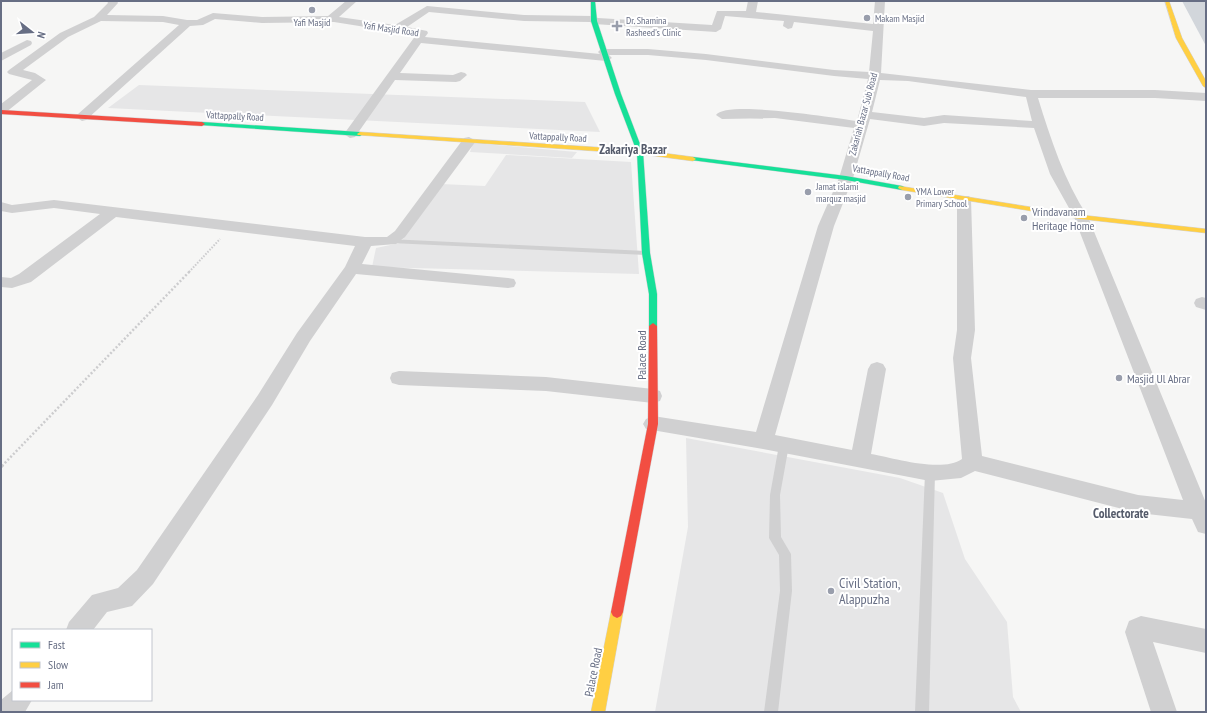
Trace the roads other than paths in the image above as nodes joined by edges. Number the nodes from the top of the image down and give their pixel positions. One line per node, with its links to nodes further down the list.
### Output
1 (114, 1): 8 (street)
2 (352, 1): 9 (street)
3 (594, 1): 10 (main road, Palace Road)
4 (753, 1): 7 (street)
5 (880, 1): 12 (street, Zakariah Bazar Sub Road)
6 (1167, 1): 21 (main road)
7 (750, 14): 10 (street); 12 (street)
8 (99, 18): 11 (street); 24 (street)
9 (334, 19): 11 (street, Yafi Masjid Road); 13 (street, Yafi Masjid Road)
10 (594, 20): 13 (street); 16 (main road, Palace Road)
11 (187, 23): 26 (street)
12 (877, 28): 19 (street, Zakariah Bazar Sub Road)
13 (397, 29): 14 (street, Yafi Masjid Road)
14 (419, 40): 16 (street); 20 (street, Yafi Masjid Road)
15 (27, 43): 17 (street)
16 (605, 55): 19 (street); 31 (main road, Palace Road)
17 (1, 58)
18 (461, 75): 20 (street)
19 (875, 75): 22 (street); 27 (street, Zakariah Bazar Sub Road)
20 (392, 76): 29 (street, Yafi Masjid Road)
21 (1206, 86)
22 (1031, 94): 23 (street); 28 (street)
23 (1206, 97)
24 (1, 111): 26 (main road, Vattappally Road)
25 (722, 114): 27 (street)
26 (82, 117): 29 (main road, Vattappally Road)
27 (863, 120): 28 (street); 32 (street, Zakariah Bazar Sub Road)
28 (1039, 125): 36 (street)
29 (350, 134): 30 (main road, Vattappally Road)
30 (469, 141): 31 (main road, Vattappally Road); 38 (street)
31 (640, 152): 32 (main road, Vattappally Road); 40 (main road, Palace Road)
32 (846, 178): 33 (main road, Vattappally Road); 48 (street, Zakariah Bazar Sub Road)
33 (964, 199): 36 (main road, Vattappally Road); 51 (street)
34 (1, 206): 35 (street)
35 (113, 212): 39 (street); 42 (street)
36 (1081, 217): 37 (main road, Vattappally Road); 53 (street)
37 (1206, 231)
38 (391, 240): 39 (street); 40 (lane)
39 (365, 242): 41 (street)
40 (646, 253): 46 (main road, Palace Road)
41 (352, 268): 43 (street); 54 (street)
42 (1, 282)
43 (508, 282)
44 (877, 369): 50 (street)
45 (399, 378): 46 (street)
46 (653, 396): 47 (main road, Palace Road)
47 (653, 424): 48 (street); 58 (main road, Palace Road)
48 (763, 441): 49 (street)
49 (784, 445): 50 (street); 59 (lane)
50 (860, 460): 52 (street)
51 (972, 462): 52 (street); 53 (street)
52 (930, 473): 60 (lane)
53 (1204, 516)
54 (79, 629)
55 (1206, 641): 61 (street)
56 (18, 701): 57 (street)
57 (7, 712)
58 (598, 712)
59 (771, 712)
60 (922, 712)
61 (1164, 712)

